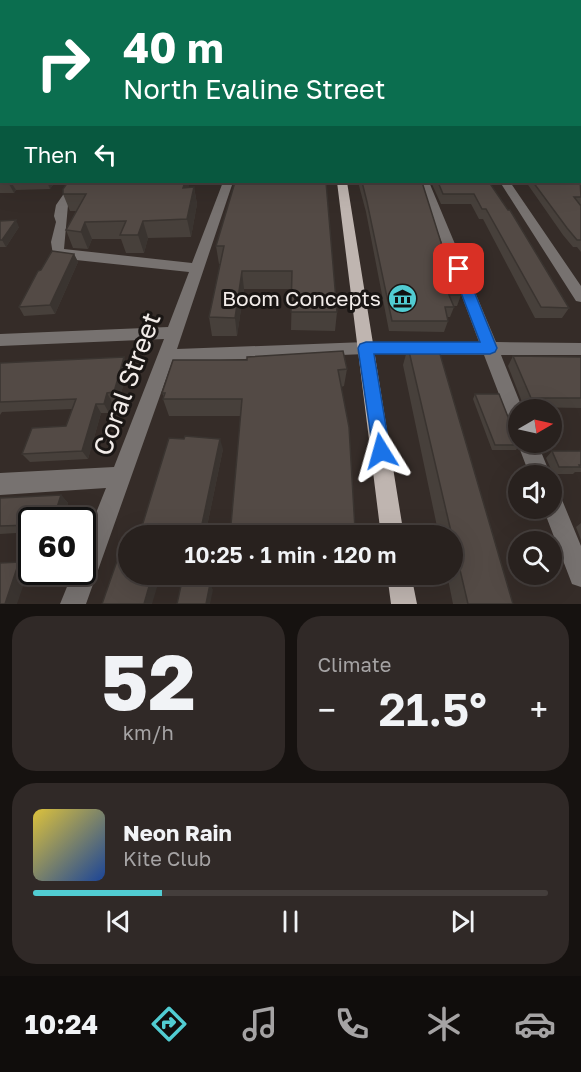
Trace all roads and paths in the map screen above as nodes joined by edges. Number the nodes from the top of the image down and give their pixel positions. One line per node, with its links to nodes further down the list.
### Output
1 (76, 183): 6 (street)
2 (228, 183): 6 (street, Coral Street)
3 (342, 183): 10 (main road)
4 (424, 183): 11 (street)
5 (506, 183): 7 (street)
6 (197, 268): 8 (street, Coral Street)
7 (581, 297)
8 (173, 333): 9 (street); 13 (street, Coral Street)
9 (0, 340)
10 (366, 348): 11 (street); 13 (street); 18 (main road)
11 (490, 348): 12 (street); 14 (street)
12 (581, 349)
13 (166, 356): 15 (street, Coral Street)
14 (510, 399)
15 (119, 477): 16 (street); 21 (street, Coral Street)
16 (0, 484)
17 (558, 519): 19 (street)
18 (391, 525)
19 (581, 575)
20 (401, 585): 22 (main road)
21 (73, 604)
22 (404, 604)

